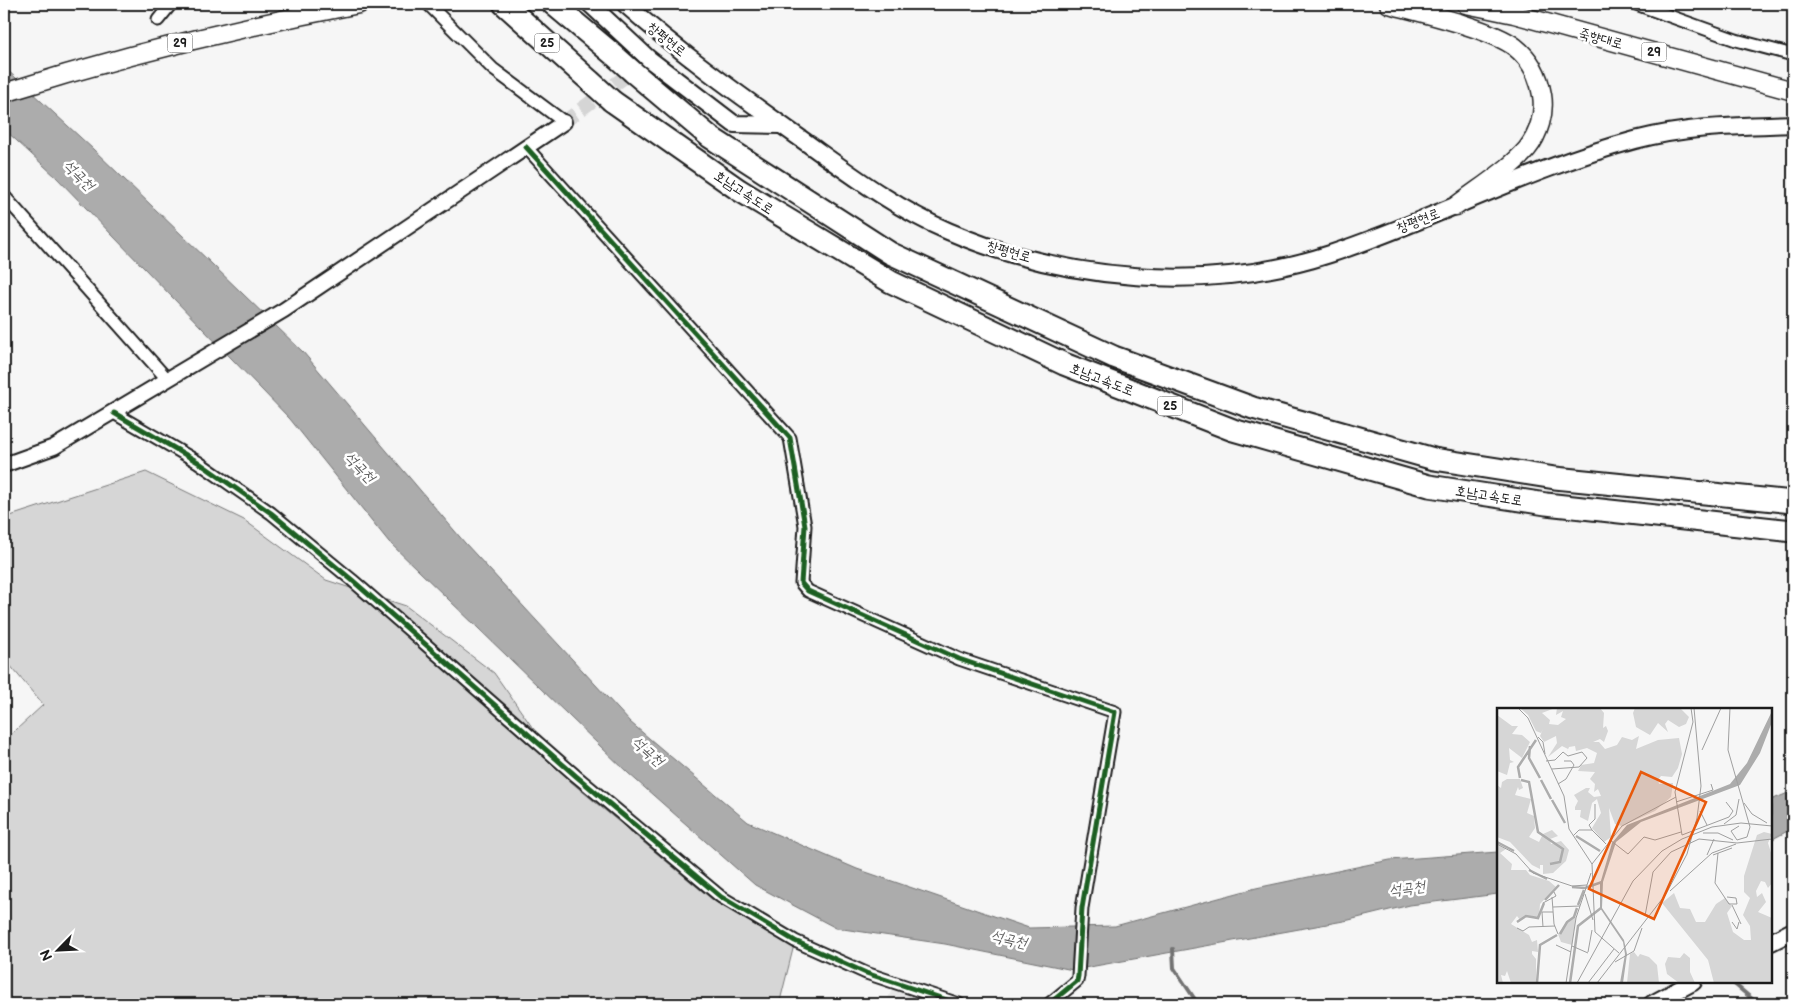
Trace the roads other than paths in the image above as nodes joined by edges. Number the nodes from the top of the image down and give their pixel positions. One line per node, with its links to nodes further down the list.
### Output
1 (171, 4): 13 (street)
2 (360, 4): 16 (main road, 29)
3 (428, 4): 17 (street)
4 (504, 4): 27 (highway, 호남고속도로 / 25, bridge)
5 (553, 4): 26 (highway, 호남고속도로 / 25, bridge)
6 (590, 4): 19 (main road)
7 (625, 4): 19 (main road, 창평현로)
8 (1389, 4): 22 (main road)
9 (1466, 4): 12 (main road, 죽향대로 / 29)
10 (1485, 4): 12 (main road)
11 (1636, 4): 14 (street)
12 (1514, 14): 15 (main road, 죽향대로 / 29)
13 (158, 20)
14 (1793, 55)
15 (1793, 91)
16 (4, 93)
17 (564, 122): 20 (street)
18 (1793, 124): 22 (main road, 창평현로)
19 (780, 125): 22 (main road, 창평현로)
20 (526, 147): 23 (street); 32 (street)
21 (4, 196): 23 (street)
22 (1456, 206)
23 (168, 380): 24 (street)
24 (114, 413): 25 (street); 31 (street)
25 (4, 465)
26 (1793, 502)
27 (1793, 531)
28 (1793, 931): 29 (main road)
29 (1772, 942)
30 (1691, 983): 33 (main road)
31 (959, 1004)
32 (1049, 1004)
33 (1652, 1004)

